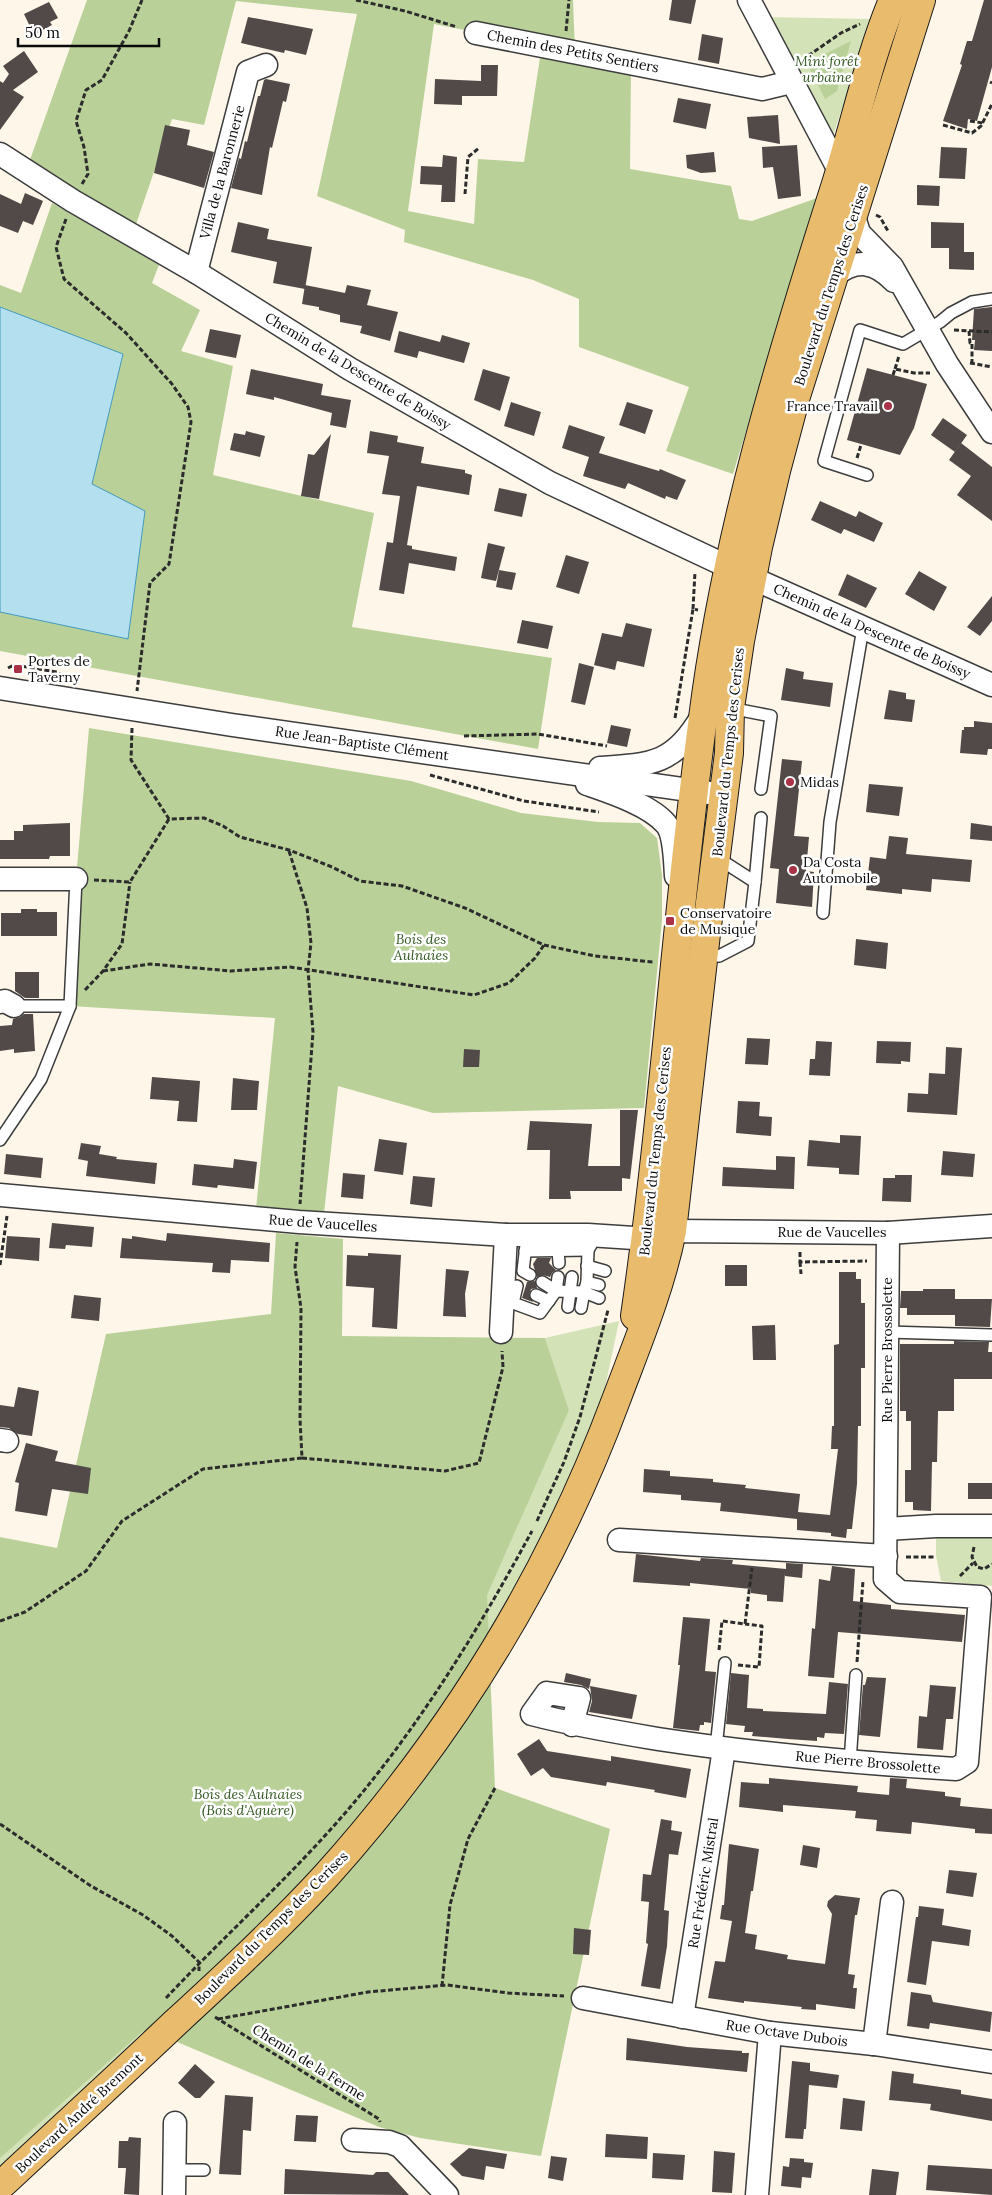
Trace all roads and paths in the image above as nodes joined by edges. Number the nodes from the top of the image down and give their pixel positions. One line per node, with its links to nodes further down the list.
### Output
1 (142, 0): 19 (path)
2 (356, 0): 7 (path, Chemin des Petits Sentiers)
3 (570, 0): 8 (path)
4 (749, 0): 10 (street)
5 (921, 0): 20 (main road, Boulevard du Temps des Cerises)
6 (883, 9): 10 (path); 17 (main road, Boulevard du Temps des Cerises)
7 (476, 33): 8 (street, Chemin des Petits Sentiers)
8 (563, 49): 10 (street, Chemin des Petits Sentiers)
9 (257, 69): 21 (street, Villa de la Baronnerie)
10 (789, 77): 17 (street)
11 (992, 104): 13 (path)
12 (970, 121): 13 (path)
13 (983, 123): 14 (path)
14 (943, 125)
15 (479, 148): 18 (path)
16 (0, 154): 19 (street, Chemin de la Descente de Boissy)
17 (840, 172): 35 (main road, Boulevard du Temps des Cerises)
18 (465, 194)
19 (73, 201): 21 (street, Chemin de la Descente de Boissy); 45 (path)
20 (855, 211): 22 (main road, Boulevard du Temps des Cerises); 23 (street)
21 (196, 272): 34 (street, Chemin de la Descente de Boissy)
22 (834, 276): 23 (street); 36 (main road, Boulevard du Temps des Cerises)
23 (908, 297): 26 (street)
24 (992, 299): 26 (lane)
25 (969, 331): 26 (path); 27 (path); 29 (path)
26 (937, 332): 28 (street); 33 (lane)
27 (992, 332)
28 (955, 363): 29 (path); 31 (path); 32 (street)
29 (972, 363): 30 (path)
30 (992, 366)
31 (893, 375)
32 (992, 432)
33 (867, 475)
34 (700, 554): 35 (street, Chemin de la Descente de Boissy); 37 (path)
35 (728, 567): 36 (street, Chemin de la Descente de Boissy); 48 (main road, Boulevard du Temps des Cerises)
36 (752, 578): 40 (street, Chemin de la Descente de Boissy); 47 (main road, Boulevard du Temps des Cerises)
37 (693, 609)
38 (702, 610): 39 (path)
39 (699, 617)
40 (863, 628): 43 (street, Chemin de la Descente de Boissy); 66 (lane)
41 (2, 679): 42 (path); 52 (street, Rue Jean-Baptiste Clément)
42 (72, 682)
43 (992, 685)
44 (128, 691): 45 (path)
45 (137, 693): 46 (path)
46 (146, 694)
47 (730, 708): 54 (lane); 56 (main road, Boulevard du Temps des Cerises)
48 (703, 715): 52 (street); 55 (main road, Boulevard du Temps des Cerises)
49 (142, 727): 59 (path)
50 (458, 736): 51 (path)
51 (611, 747)
52 (551, 770): 55 (street, Rue Jean-Baptiste Clément); 67 (street)
53 (422, 773): 57 (path)
54 (761, 789)
55 (694, 791): 56 (street, Rue Jean-Baptiste Clément); 67 (main road, Boulevard du Temps des Cerises)
56 (724, 795): 61 (main road, Boulevard du Temps des Cerises)
57 (607, 814)
58 (761, 818): 65 (lane)
59 (170, 819): 60 (path); 64 (path)
60 (289, 850): 68 (path); 71 (path)
61 (716, 857): 65 (lane); 69 (main road, Boulevard du Temps des Cerises)
62 (0, 879): 63 (street)
63 (76, 879): 64 (path); 74 (lane)
64 (130, 882): 72 (path)
65 (754, 882): 69 (lane)
66 (823, 913)
67 (680, 924): 82 (main road, Boulevard du Temps des Cerises)
68 (544, 945): 70 (path); 71 (path)
69 (703, 956): 79 (main road, Boulevard du Temps des Cerises)
70 (662, 963)
71 (308, 970): 72 (path); 77 (path)
72 (104, 972): 74 (path)
73 (7, 1004): 74 (lane)
74 (70, 1006): 75 (lane)
75 (0, 1140)
76 (5, 1195): 83 (street, Rue de Vaucelles); 92 (path)
77 (300, 1199)
78 (992, 1226): 81 (street, Rue de Vaucelles)
79 (672, 1231): 80 (street, Rue de Vaucelles); 82 (street, Rue de Vaucelles); 112 (main road, Boulevard du Temps des Cerises)
80 (801, 1233): 81 (street, Rue de Vaucelles); 89 (path)
81 (888, 1233): 88 (street, Rue Pierre Brossolette)
82 (646, 1236): 85 (street, Rue de Vaucelles); 112 (main road, Boulevard du Temps des Cerises)
83 (519, 1240): 85 (street, Rue de Vaucelles); 86 (lane); 105 (lane); 109 (street)
84 (297, 1242): 114 (path)
85 (593, 1243): 87 (lane); 93 (lane)
86 (558, 1250): 87 (lane); 90 (lane)
87 (572, 1250): 91 (lane)
88 (888, 1261): 89 (path); 110 (street, Rue Pierre Brossolette)
89 (800, 1262): 95 (path)
90 (559, 1263)
91 (572, 1263)
92 (0, 1265)
93 (587, 1266): 94 (lane); 100 (lane)
94 (605, 1271)
95 (800, 1274)
96 (558, 1277): 101 (lane)
97 (572, 1277): 102 (lane)
98 (542, 1282): 101 (lane)
99 (599, 1285): 100 (lane)
100 (585, 1287): 102 (lane); 104 (lane); 108 (lane)
101 (556, 1291): 102 (lane); 105 (lane)
102 (570, 1291): 107 (lane)
103 (536, 1295): 105 (lane)
104 (598, 1298)
105 (549, 1301)
106 (610, 1305): 133 (path)
107 (568, 1307)
108 (581, 1308)
109 (501, 1332): 114 (path)
110 (887, 1332): 111 (lane); 116 (street, Rue Pierre Brossolette)
111 (992, 1335)
112 (616, 1398): 139 (main road, Boulevard du Temps des Cerises)
113 (296, 1457): 114 (path)
114 (302, 1458): 123 (path)
115 (992, 1526): 116 (street)
116 (886, 1529): 120 (street, Rue Pierre Brossolette)
117 (619, 1540): 119 (street)
118 (977, 1545): 122 (path)
119 (754, 1548): 120 (street); 124 (path)
120 (875, 1556): 121 (path); 126 (path); 129 (street, Rue Pierre Brossolette)
121 (934, 1557)
122 (992, 1564)
123 (0, 1621)
124 (746, 1624): 125 (path); 125 (path)
125 (725, 1663): 128 (lane)
126 (856, 1675): 129 (lane)
127 (572, 1725): 128 (street, Rue Pierre Brossolette)
128 (720, 1748): 129 (street, Rue Pierre Brossolette); 137 (street, Rue Frédéric Mistral)
129 (850, 1762)
130 (495, 1788): 134 (path)
131 (0, 1824): 133 (path)
132 (892, 1902): 140 (street)
133 (199, 1962): 136 (path)
134 (442, 1986): 135 (path); 143 (path, Chemin de la Ferme)
135 (583, 1998): 137 (street, Rue Octave Dubois)
136 (160, 2004)
137 (682, 2017): 138 (street, Rue Octave Dubois)
138 (770, 2033): 140 (street, Rue Octave Dubois); 150 (street)
139 (158, 2040): 147 (main road, Boulevard André Bremont)
140 (874, 2044): 141 (street, Rue Octave Dubois)
141 (992, 2062)
142 (175, 2123): 145 (street)
143 (383, 2128)
144 (353, 2140): 149 (street)
145 (174, 2170): 146 (lane); 148 (street)
146 (204, 2170)
147 (0, 2186)
148 (174, 2195)
149 (447, 2195)
150 (757, 2195)

